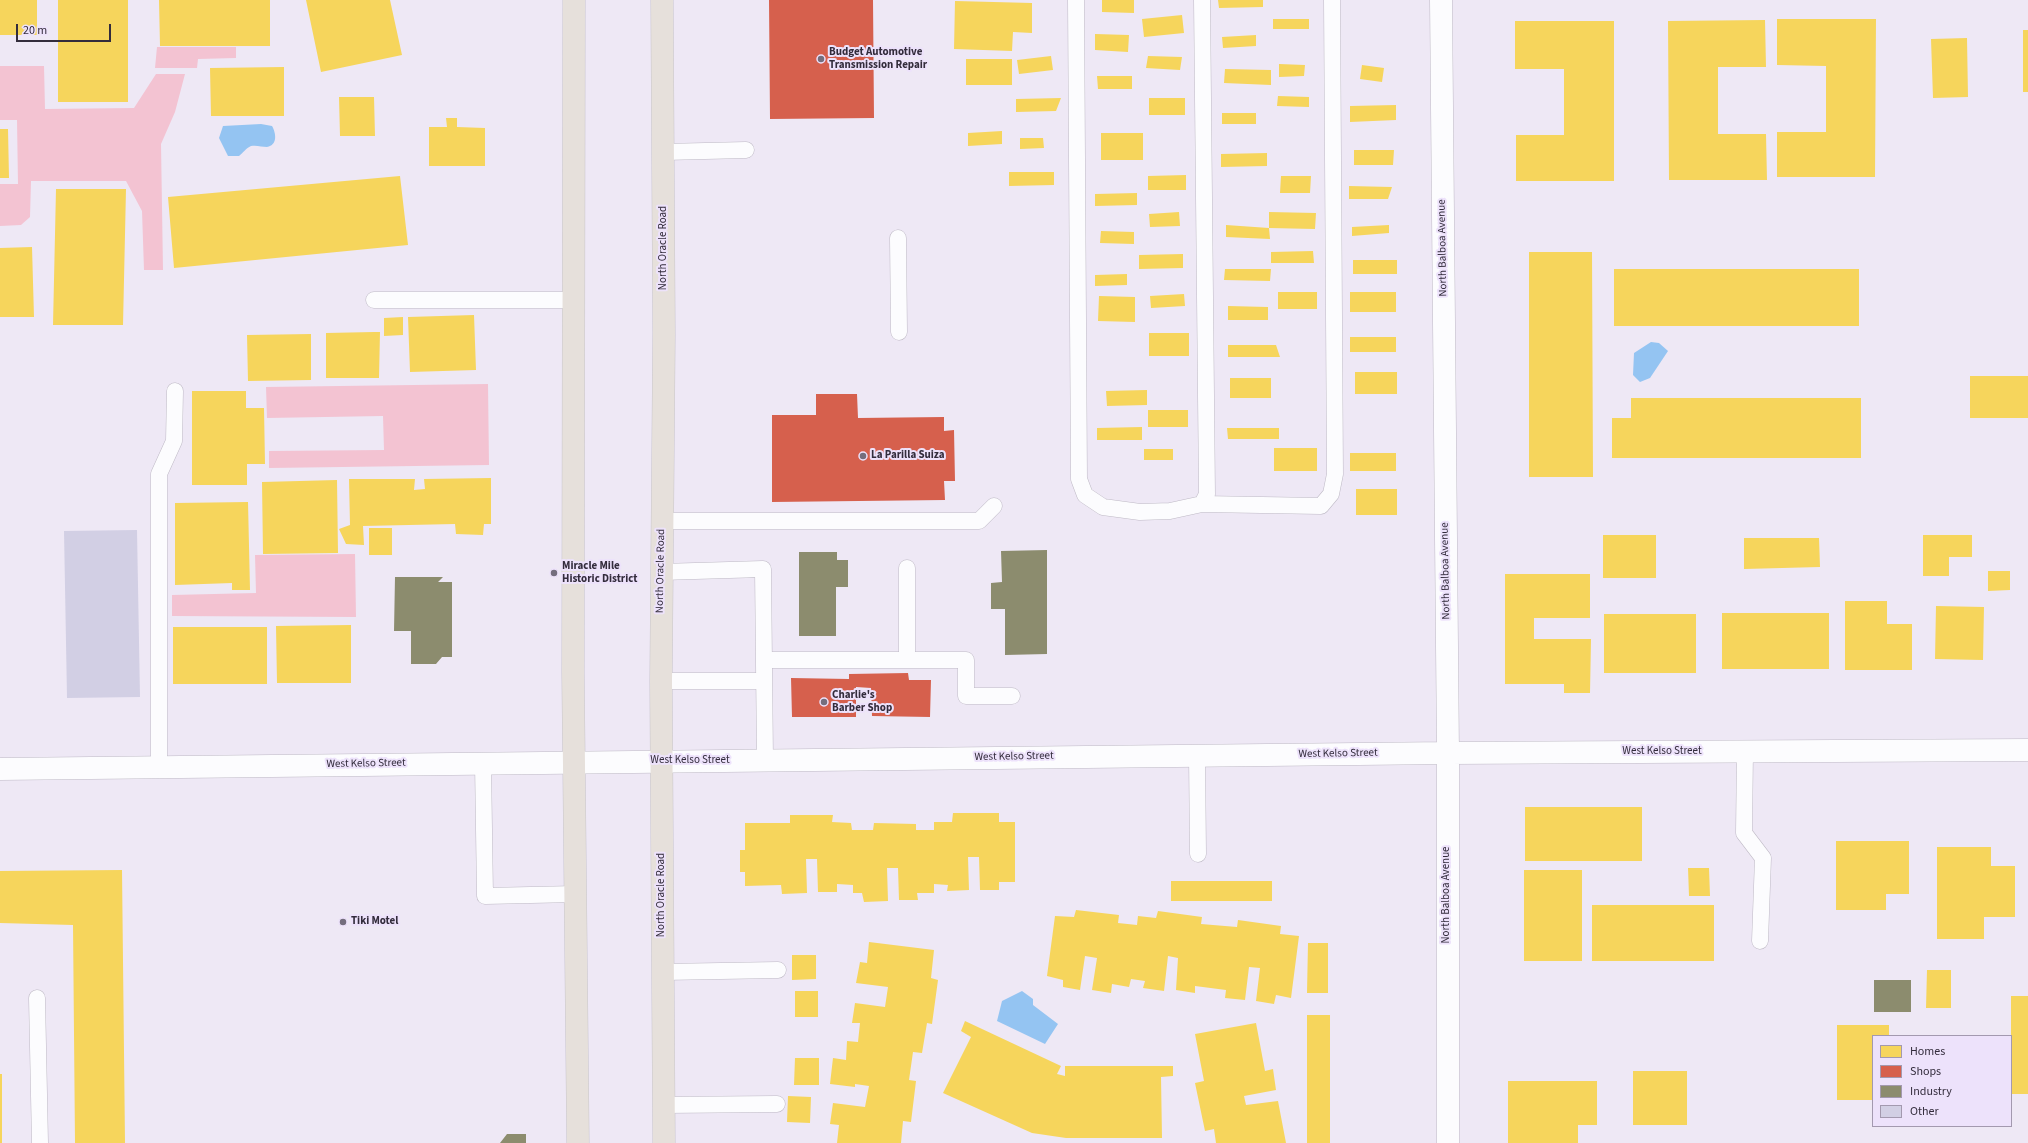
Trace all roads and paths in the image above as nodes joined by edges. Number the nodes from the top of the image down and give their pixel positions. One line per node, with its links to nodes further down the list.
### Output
1 (574, 0): 11 (main road)
2 (662, 0): 8 (main road, North Oracle Road)
3 (1076, 0): 14 (lane)
4 (1202, 0): 14 (lane)
5 (1332, 0): 14 (lane)
6 (1441, 0): 25 (street, North Balboa Avenue)
7 (746, 150): 8 (lane)
8 (664, 152): 16 (main road, North Oracle Road)
9 (898, 238): 12 (lane)
10 (374, 300): 11 (lane)
11 (574, 300): 29 (main road)
12 (899, 332)
13 (174, 391): 32 (lane)
14 (1202, 504)
15 (994, 506): 16 (lane)
16 (662, 521): 18 (main road, North Oracle Road)
17 (907, 568): 20 (lane)
18 (661, 572): 19 (lane); 21 (main road, North Oracle Road)
19 (764, 660): 20 (lane); 22 (lane)
20 (907, 660): 23 (lane)
21 (661, 681): 22 (lane); 30 (main road, North Oracle Road)
22 (764, 681): 28 (lane)
23 (1012, 696)
24 (2028, 750): 26 (street, West Kelso Street)
25 (1448, 752): 26 (street, West Kelso Street); 27 (street, West Kelso Street); 45 (street, North Balboa Avenue)
26 (1745, 752): 36 (lane)
27 (1197, 755): 28 (street, West Kelso Street); 34 (lane)
28 (765, 760): 30 (street, West Kelso Street)
29 (574, 762): 30 (street, West Kelso Street); 31 (street, West Kelso Street); 35 (main road)
30 (662, 762): 38 (main road, North Oracle Road)
31 (483, 763): 32 (street, West Kelso Street); 35 (lane)
32 (159, 767): 33 (street, West Kelso Street)
33 (0, 769)
34 (1198, 854)
35 (576, 894): 43 (main road)
36 (1760, 941)
37 (778, 970): 38 (lane)
38 (662, 972): 41 (main road, North Oracle Road)
39 (37, 998): 42 (lane)
40 (778, 1104): 41 (lane)
41 (663, 1106): 44 (main road, North Oracle Road)
42 (40, 1143)
43 (578, 1143)
44 (664, 1143)
45 (1448, 1143)

